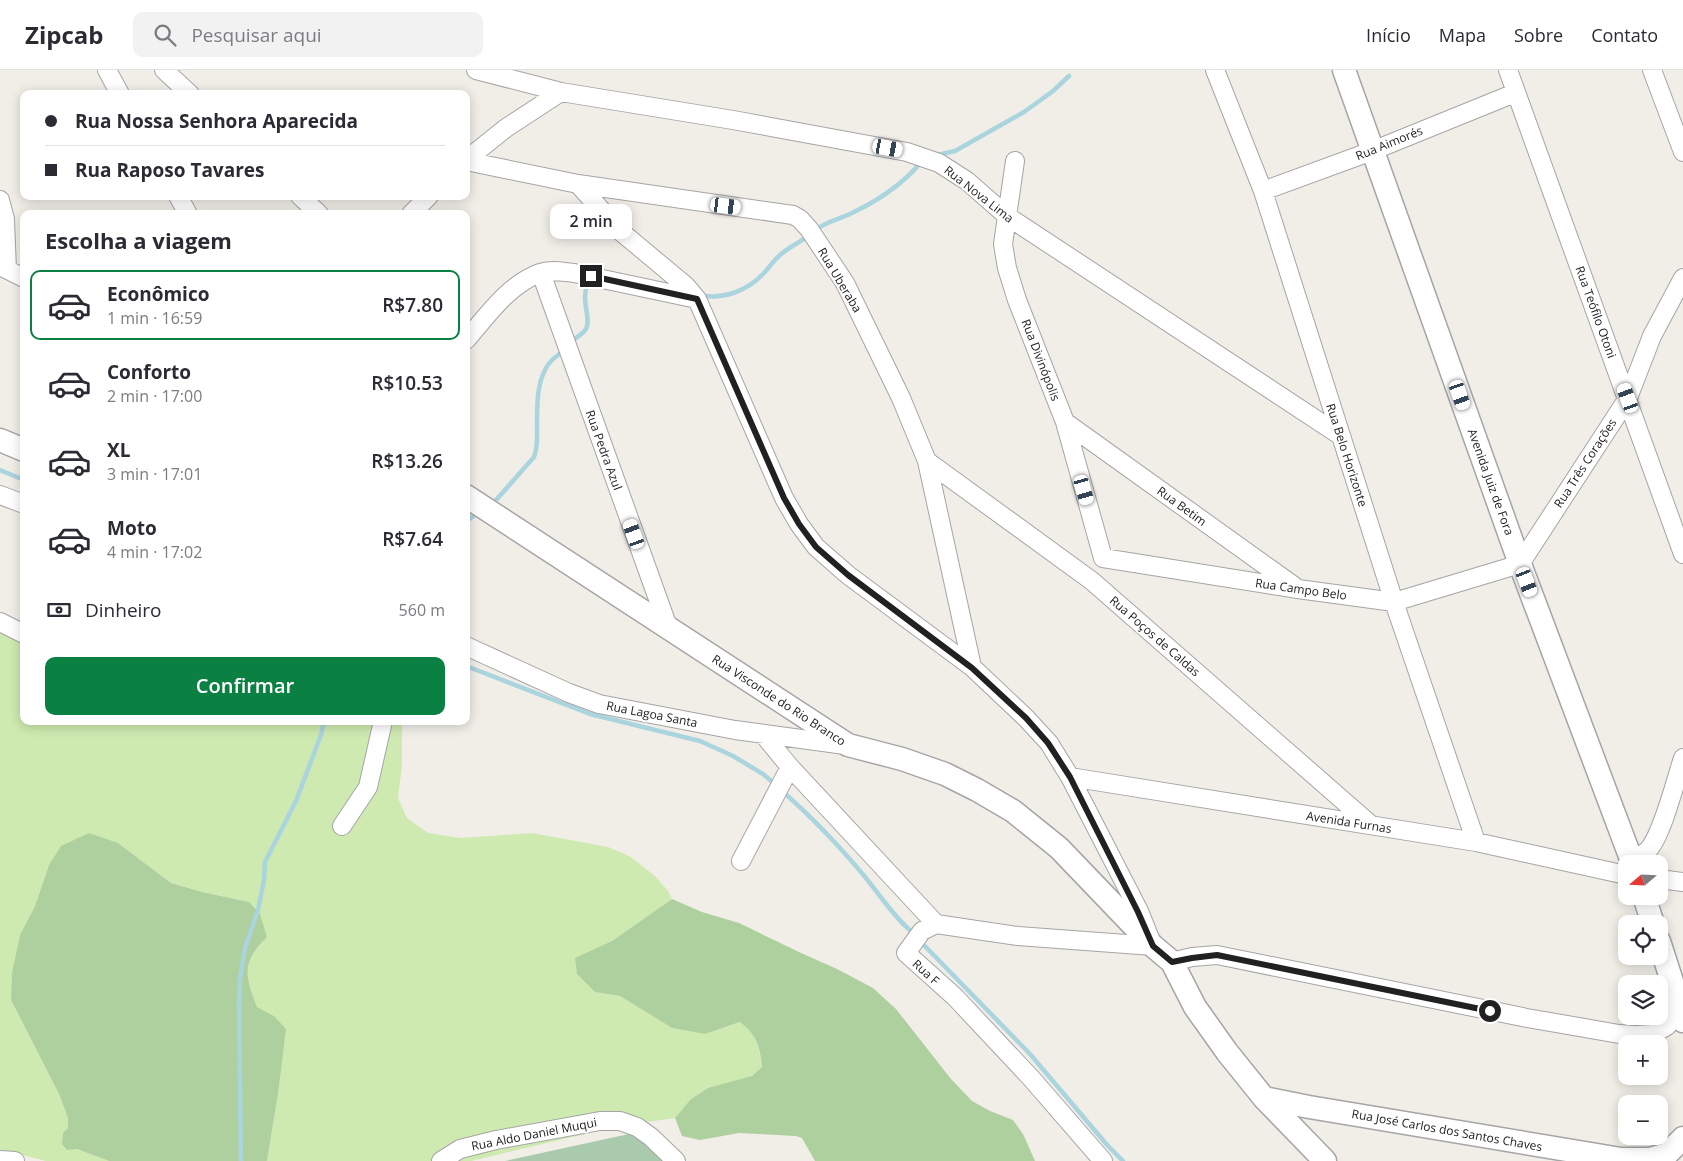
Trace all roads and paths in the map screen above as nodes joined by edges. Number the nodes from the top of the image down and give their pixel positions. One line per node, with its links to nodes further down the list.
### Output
1 (107, 70): 8 (street)
2 (164, 70): 9 (street)
3 (476, 70): 10 (street, Rua Nova Lima)
4 (1215, 70): 18 (street, Rua Belo Horizonte)
5 (1344, 70): 12 (street, Avenida Juiz de Fora)
6 (1508, 70): 11 (street, Rua Teófilo Otoni)
7 (1652, 70): 13 (street)
8 (118, 90)
9 (186, 90)
10 (561, 92): 14 (street); 24 (street, Rua Nova Lima)
11 (1515, 93): 12 (street, Rua Aimorés); 31 (street, Rua Teófilo Otoni)
12 (1372, 151): 18 (street, Rua Aimorés); 42 (street, Avenida Juiz de Fora)
13 (1683, 152)
14 (470, 157)
15 (470, 161): 17 (street, Rua Uberaba)
16 (1016, 161): 24 (street, Rua Divinópolis)
17 (578, 184): 29 (street); 36 (street, Rua Uberaba)
18 (1263, 191): 33 (street, Rua Belo Horizonte)
19 (0, 200): 25 (street)
20 (304, 200): 22 (street)
21 (425, 200): 23 (street)
22 (315, 210)
23 (415, 210)
24 (1007, 216): 32 (street, Rua Divinópolis); 33 (street, Rua Nova Lima)
25 (4, 268): 27 (street)
26 (540, 273): 29 (street); 30 (street); 47 (street, Rua Pedra Azul)
27 (20, 276)
28 (1683, 278): 31 (street, Rua Três Corações)
29 (697, 299): 50 (street)
30 (470, 336)
31 (1628, 398): 40 (street, Rua Teófilo Otoni); 42 (street, Rua Três Corações)
32 (1065, 422): 41 (street, Rua Divinópolis); 44 (street, Rua Betim)
33 (1341, 436): 45 (street, Rua Belo Horizonte)
34 (0, 440): 35 (street)
35 (20, 448)
36 (927, 461): 43 (street, Rua Poços de Caldas); 50 (street, Rua Uberaba)
37 (0, 495): 39 (street)
38 (470, 499): 47 (street, Rua Visconde do Rio Branco)
39 (20, 502)
40 (1683, 554)
41 (1103, 558): 43 (street); 44 (street, Rua Campo Belo)
42 (1520, 564): 45 (street, Rua Campo Belo); 60 (street, Avenida Juiz de Fora)
43 (1092, 581): 58 (street, Rua Poços de Caldas)
44 (1298, 589): 45 (street, Rua Campo Belo)
45 (1394, 602): 59 (street, Rua Belo Horizonte)
46 (0, 622): 48 (street)
47 (668, 627): 53 (street, Rua Visconde do Rio Branco)
48 (20, 632)
49 (470, 648): 52 (street, Rua Lagoa Santa)
50 (972, 668): 56 (street)
51 (382, 725): 57 (street)
52 (763, 734): 53 (street, Rua Lagoa Santa); 55 (street)
53 (848, 745): 67 (street, Rua Visconde do Rio Branco)
54 (1683, 758): 61 (street)
55 (790, 767): 62 (street); 66 (street)
56 (1070, 777): 58 (street, Avenida Furnas); 67 (street)
57 (342, 826)
58 (1371, 826): 59 (street, Avenida Furnas)
59 (1476, 842): 63 (street, Avenida Furnas)
60 (1626, 855)
61 (1640, 855)
62 (741, 861)
63 (1618, 863)
64 (1668, 880): 65 (street)
65 (1683, 882)
66 (936, 924): 67 (street); 77 (street, Rua F)
67 (1153, 946): 68 (street, Rua Visconde do Rio Branco)
68 (1172, 962): 70 (street); 71 (street, Rua Visconde do Rio Branco)
69 (1667, 965): 70 (street)
70 (1680, 1018)
71 (1264, 1098): 72 (street, Rua José Carlos dos Santos Chaves); 78 (street, Rua Visconde do Rio Branco)
72 (1683, 1138)
73 (0, 1160): 74 (street)
74 (15, 1161)
75 (441, 1161): 76 (street, Rua Aldo Daniel Muqui)
76 (676, 1161)
77 (1103, 1161)
78 (1325, 1161)

